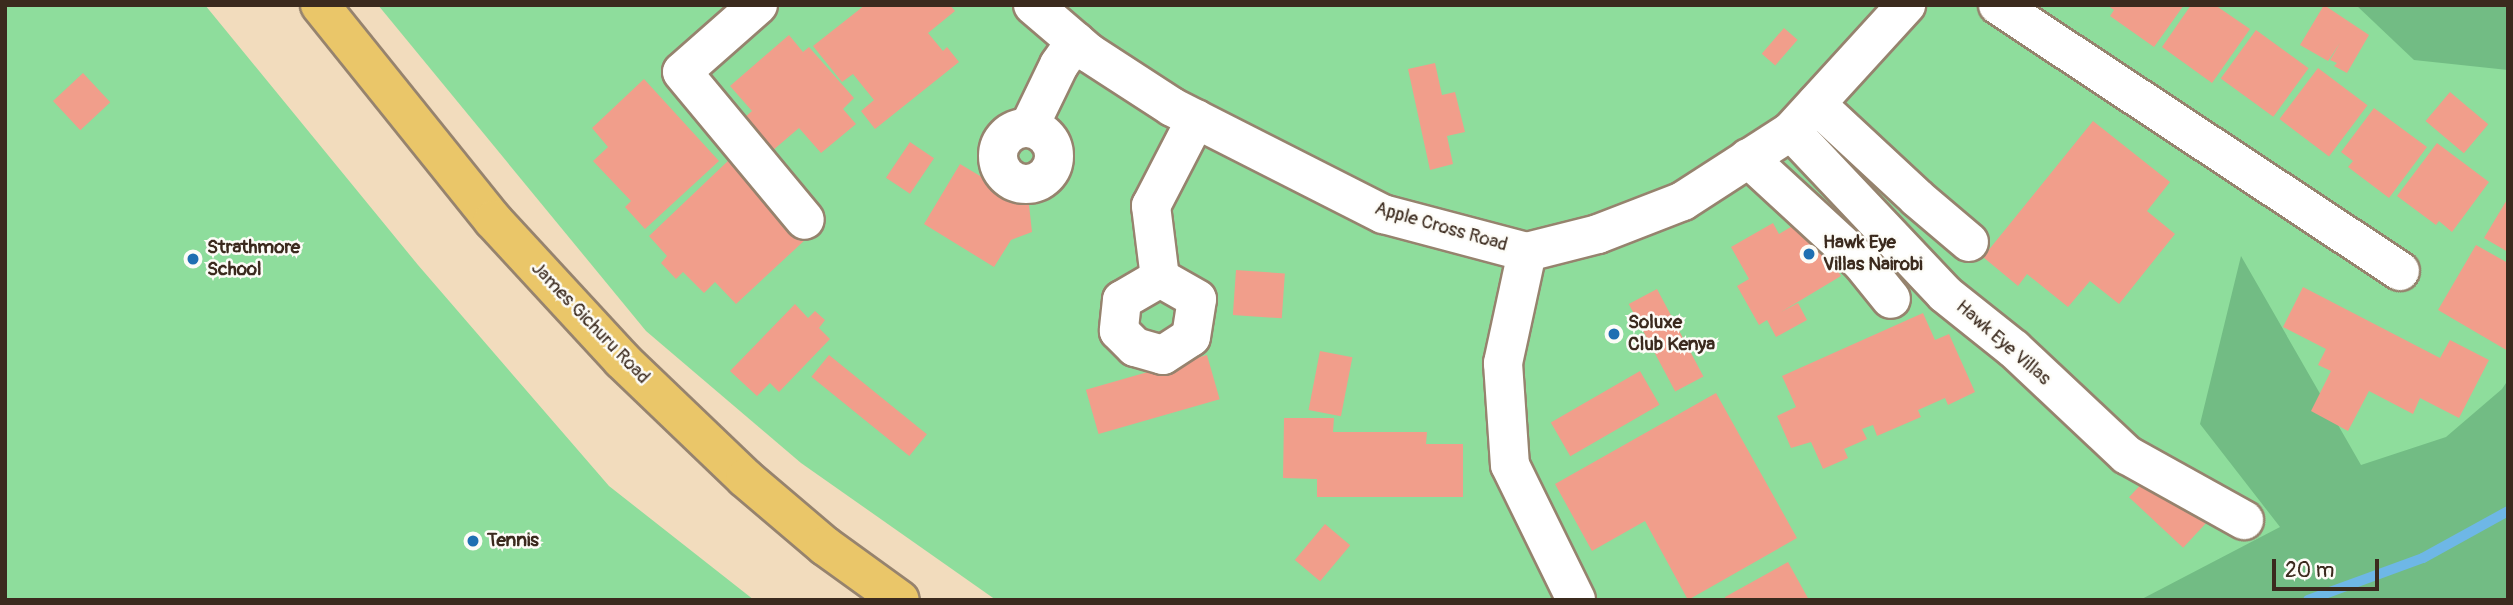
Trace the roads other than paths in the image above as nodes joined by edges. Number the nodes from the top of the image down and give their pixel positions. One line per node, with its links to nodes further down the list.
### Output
1 (320, 5): 18 (main road, James Gichuru Road)
2 (758, 5): 11 (street)
3 (1033, 5): 6 (street, Apple Cross Road)
4 (1906, 5): 7 (street, Apple Cross Road)
5 (1998, 5): 14 (street)
6 (1076, 41): 8 (street, Apple Cross Road); 9 (street)
7 (1803, 117): 10 (street, Apple Cross Road); 12 (street); 17 (street, Hawk Eye Villas)
8 (1196, 119): 13 (street, Apple Cross Road); 15 (street)
9 (1028, 127)
10 (1748, 158): 13 (street, Apple Cross Road); 16 (street)
11 (805, 220)
12 (1969, 242)
13 (1527, 252): 19 (street)
14 (2400, 271)
15 (1160, 278)
16 (1891, 299)
17 (2244, 520)
18 (901, 600)
19 (1576, 600)

